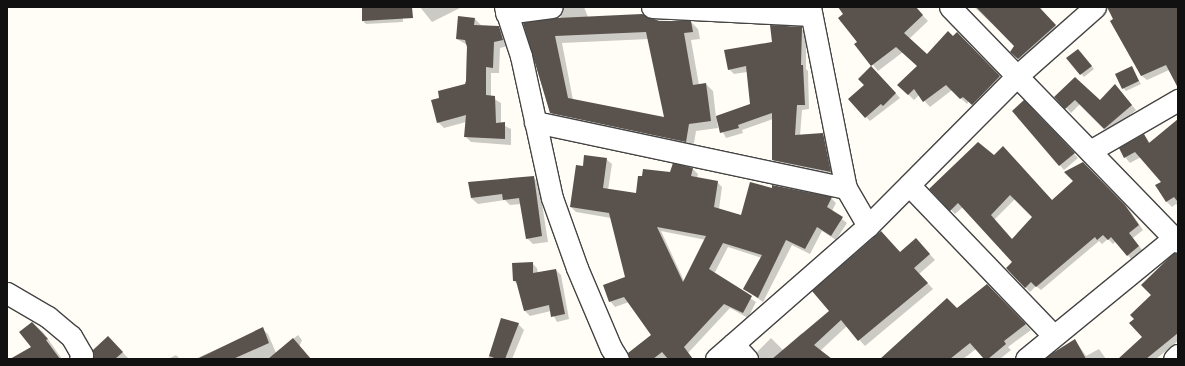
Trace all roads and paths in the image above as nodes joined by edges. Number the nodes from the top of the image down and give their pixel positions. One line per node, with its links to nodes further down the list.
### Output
1 (552, 7): 5 (street)
2 (652, 7): 6 (street)
3 (950, 7): 7 (street)
4 (1095, 7): 7 (street)
5 (506, 10): 9 (street)
6 (811, 11): 12 (street)
7 (1017, 76): 10 (street); 11 (street)
8 (1178, 100): 10 (street)
9 (535, 122): 12 (street); 20 (street)
10 (1090, 151): 14 (street)
11 (909, 185): 13 (street); 16 (street)
12 (846, 188): 13 (street)
13 (868, 226): 17 (street)
14 (1176, 240): 16 (street)
15 (7, 293): 19 (street)
16 (1054, 336): 23 (street)
17 (733, 344): 21 (street); 22 (street)
18 (1178, 355): 24 (street)
19 (80, 359)
20 (618, 359)
21 (716, 359)
22 (747, 359)
23 (1026, 359)
24 (1174, 359)

